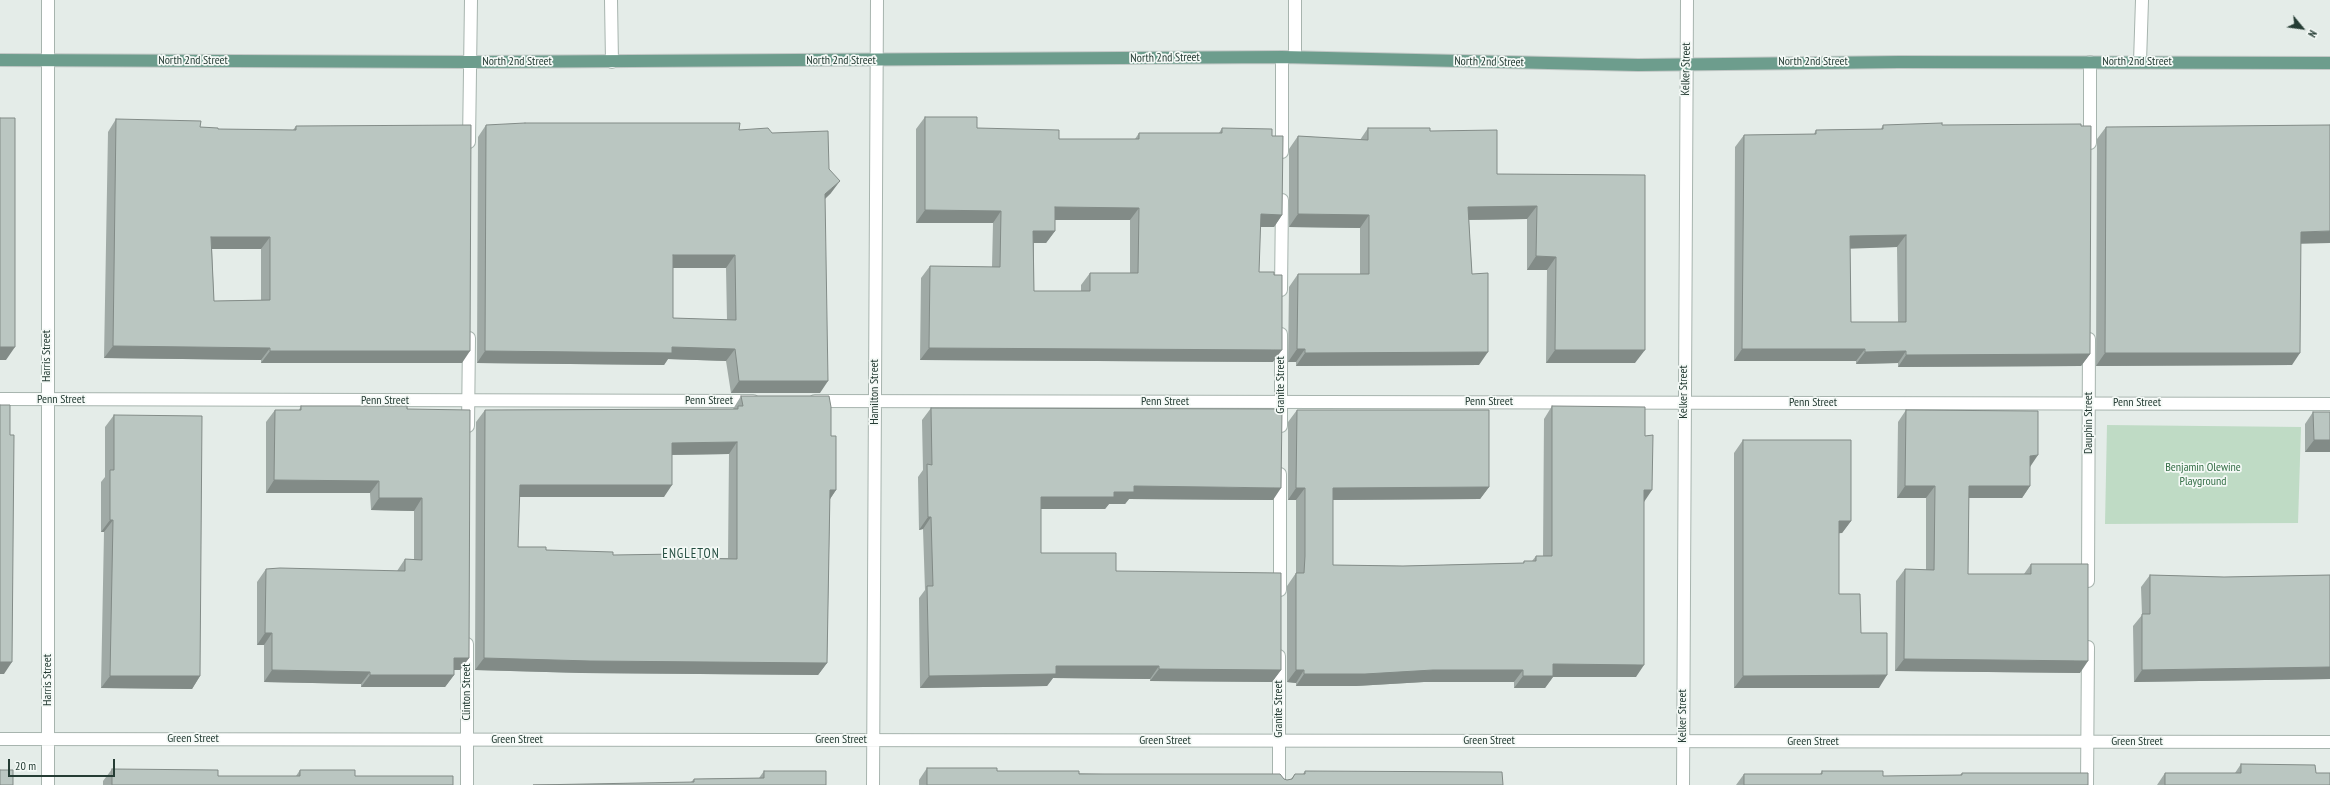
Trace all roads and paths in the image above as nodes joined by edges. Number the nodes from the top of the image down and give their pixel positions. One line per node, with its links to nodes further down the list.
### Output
1 (48, 0): 11 (street, Harris Street)
2 (470, 0): 13 (street)
3 (610, 0): 14 (street)
4 (877, 0): 12 (street, Hamilton Street)
5 (1294, 0): 9 (street)
6 (1687, 0): 18 (street, Kelker Street)
7 (2142, 0): 16 (street)
8 (1282, 57): 9 (main road, North 2nd Street); 12 (main road, North 2nd Street); 21 (street)
9 (1295, 57): 18 (main road, North 2nd Street)
10 (0, 60): 11 (main road, North 2nd Street)
11 (47, 60): 13 (main road, North 2nd Street); 28 (street, Harris Street)
12 (876, 61): 14 (main road, North 2nd Street); 32 (street, Hamilton Street)
13 (470, 62): 14 (main road, North 2nd Street); 19 (street)
14 (612, 62)
15 (2090, 62): 16 (main road, North 2nd Street); 18 (main road, North 2nd Street); 20 (street)
16 (2140, 62): 17 (main road, North 2nd Street)
17 (2330, 63)
18 (1686, 64): 34 (street, Kelker Street)
19 (469, 157)
20 (2090, 157)
21 (1282, 167)
22 (1282, 190): 23 (street)
23 (1281, 300)
24 (469, 322): 29 (street)
25 (1281, 324): 33 (street, Granite Street)
26 (2089, 324): 35 (street, Dauphin Street)
27 (0, 399): 28 (street, Penn Street)
28 (47, 400): 29 (street, Penn Street); 46 (street, Harris Street)
29 (468, 401): 30 (street, Penn Street); 37 (street)
30 (763, 401)
31 (803, 401): 32 (street, Penn Street)
32 (875, 401): 33 (street, Penn Street); 48 (street, Hamilton Street)
33 (1281, 402): 34 (street, Penn Street); 38 (street, Granite Street)
34 (1684, 402): 35 (street, Penn Street); 50 (street, Kelker Street)
35 (2089, 403): 36 (street, Penn Street); 40 (street, Dauphin Street)
36 (2330, 404)
37 (468, 440)
38 (1281, 441)
39 (1280, 464): 41 (street)
40 (2088, 590)
41 (1280, 605)
42 (467, 635): 47 (street, Clinton Street)
43 (2088, 637): 51 (street)
44 (1279, 644): 49 (street, Granite Street)
45 (0, 739): 46 (street, Green Street)
46 (48, 739): 47 (street, Green Street); 53 (street, Harris Street)
47 (467, 740): 48 (street, Green Street); 54 (street, Clinton Street)
48 (873, 740): 49 (street, Green Street); 55 (street, Hamilton Street)
49 (1279, 741): 50 (street, Green Street); 56 (street, Granite Street)
50 (1683, 742): 51 (street, Green Street); 57 (street, Kelker Street)
51 (2087, 742): 52 (street, Green Street); 58 (street)
52 (2330, 742)
53 (48, 785)
54 (466, 785)
55 (873, 785)
56 (1279, 785)
57 (1683, 785)
58 (2087, 785)

